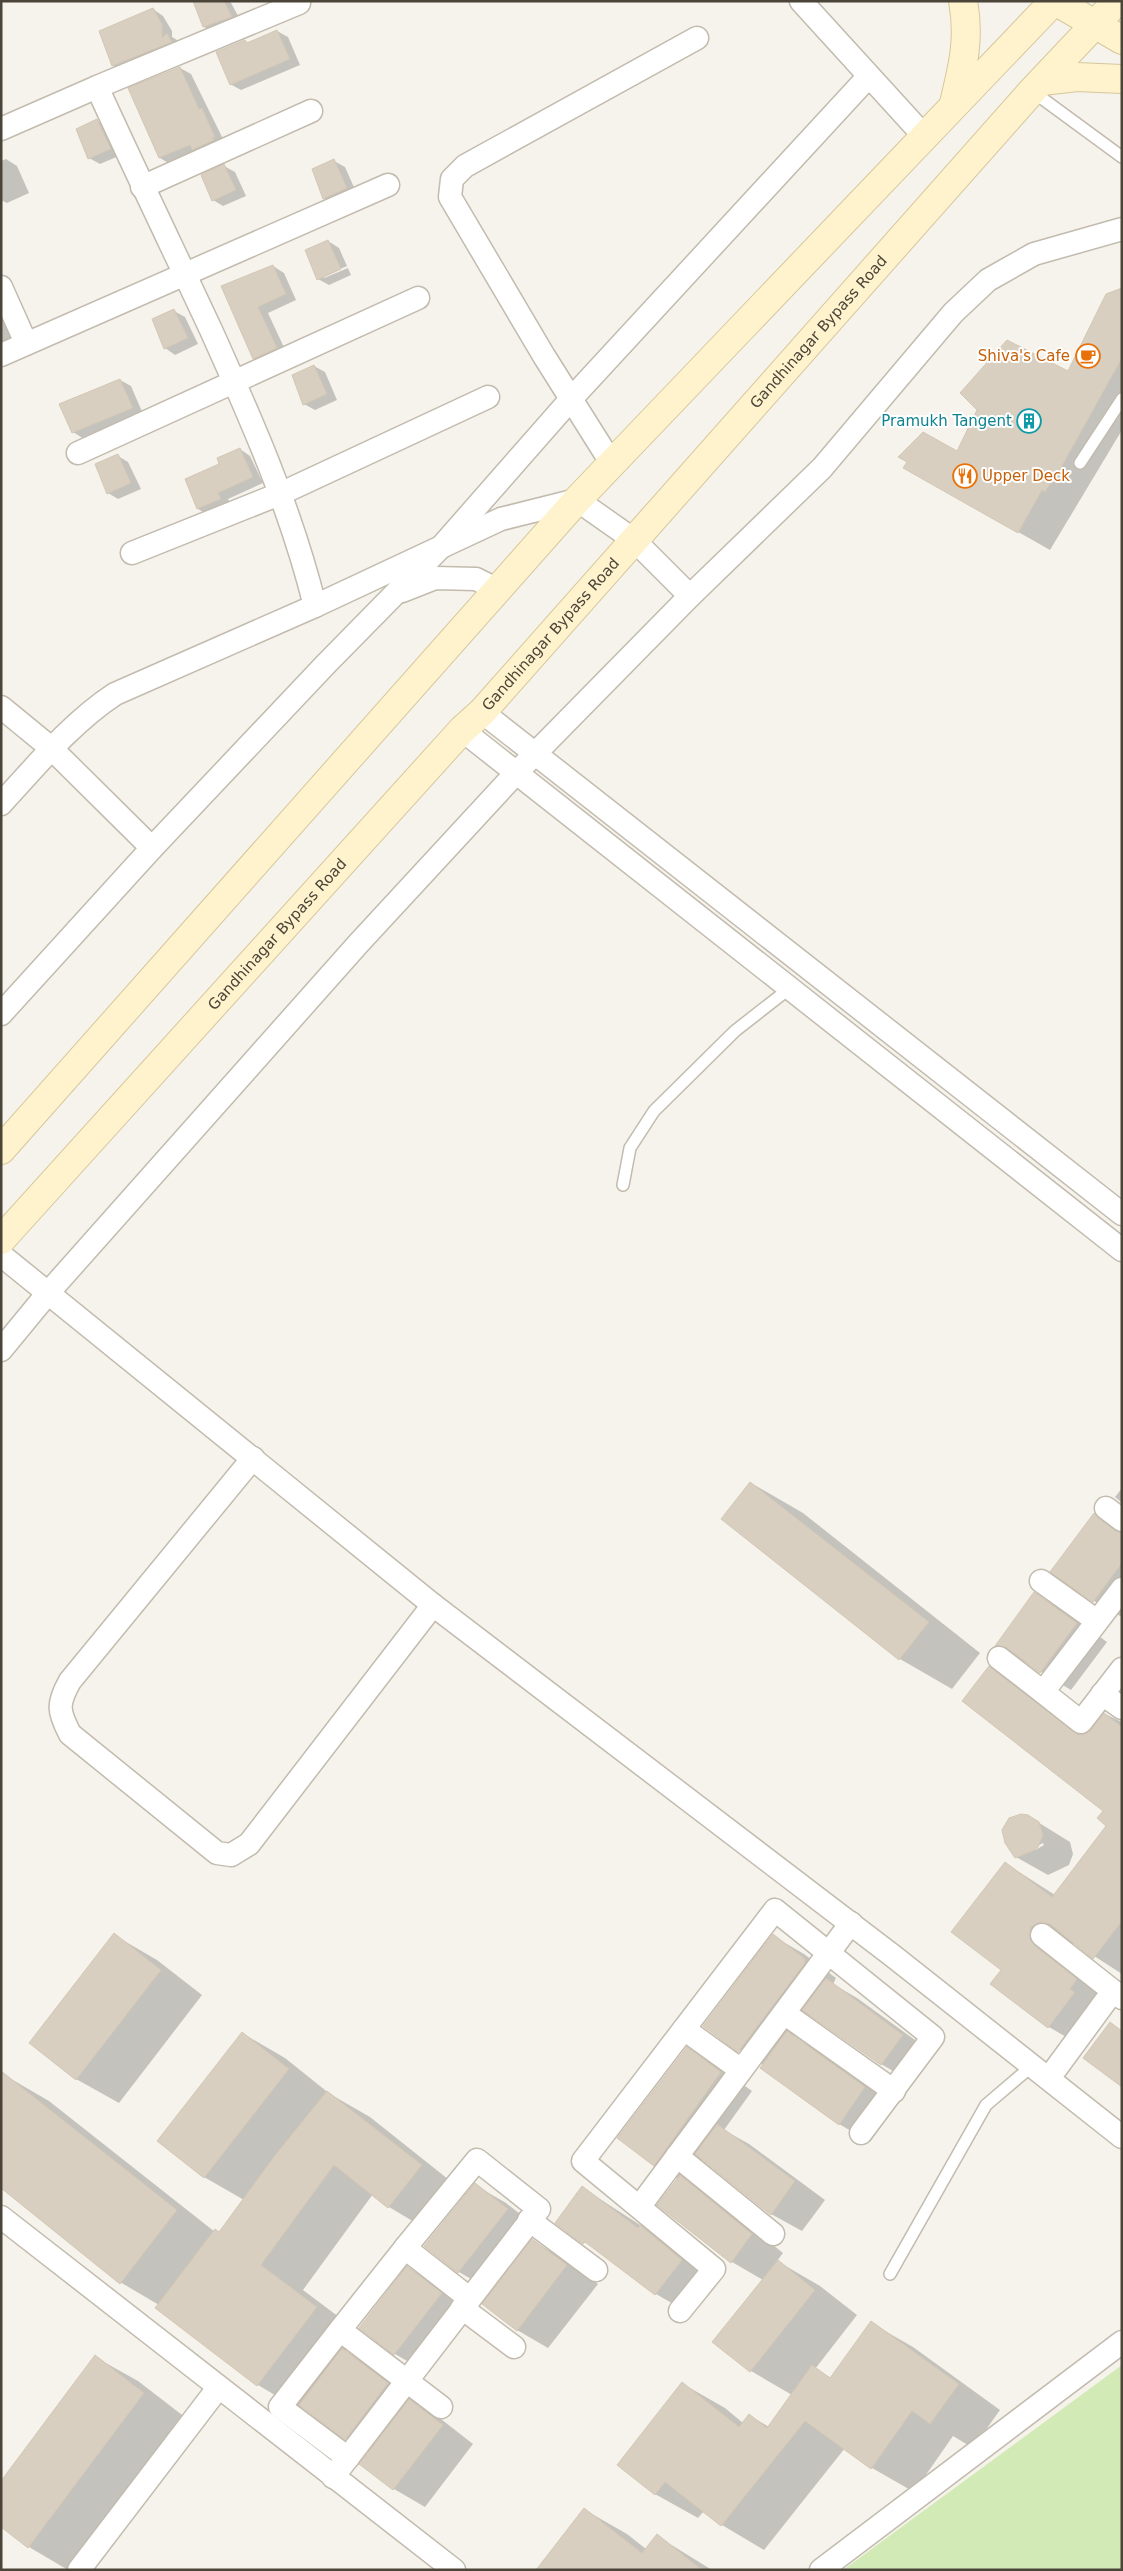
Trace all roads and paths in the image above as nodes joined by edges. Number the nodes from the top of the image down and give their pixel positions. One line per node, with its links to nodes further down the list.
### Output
1 (801, 1): 9 (street)
2 (963, 1): 13 (main road)
3 (1055, 1): 6 (main road); 13 (main road)
4 (1117, 1): 6 (main road, Gandhinagar Bypass Road)
5 (299, 3): 12 (street)
6 (1094, 24): 8 (main road); 11 (main road, Gandhinagar Bypass Road)
7 (697, 38): 29 (street)
8 (1122, 40)
9 (869, 76): 16 (street); 29 (street)
10 (1122, 79): 11 (main road)
11 (1037, 86): 17 (lane); 35 (main road, Gandhinagar Bypass Road)
12 (97, 87): 15 (street); 19 (street)
13 (954, 104): 16 (main road)
14 (311, 111): 19 (street)
15 (1, 129)
16 (924, 136): 32 (main road)
17 (1122, 157)
18 (388, 185): 21 (street)
19 (142, 187): 21 (street)
20 (1122, 229): 40 (street)
21 (185, 275): 24 (street); 26 (street)
22 (1, 287): 24 (street)
23 (418, 298): 26 (street)
24 (26, 343): 25 (street)
25 (1, 354)
26 (235, 383): 30 (street); 33 (street)
27 (488, 397): 33 (street)
28 (1122, 399): 31 (lane)
29 (571, 400): 32 (street); 36 (street)
30 (78, 453)
31 (1080, 463)
32 (612, 464): 34 (main road)
33 (282, 493): 37 (street); 41 (street)
34 (577, 500): 35 (street); 36 (street); 38 (main road)
35 (634, 540): 40 (street); 43 (main road, Gandhinagar Bypass Road)
36 (442, 546): 39 (street); 41 (street)
37 (132, 553)
38 (498, 590): 39 (street); 53 (main road)
39 (394, 594): 49 (street)
40 (690, 596): 46 (street)
41 (315, 606): 45 (street)
42 (1, 707): 45 (street)
43 (482, 712): 44 (main road, Gandhinagar Bypass Road); 46 (street)
44 (462, 730): 47 (street); 56 (main road, Gandhinagar Bypass Road)
45 (51, 748): 48 (street); 49 (street)
46 (535, 754): 47 (street); 55 (street)
47 (516, 773): 50 (street); 59 (street)
48 (1, 804)
49 (152, 848): 51 (street)
50 (790, 988): 54 (lane); 57 (street)
51 (10, 997): 52 (street)
52 (1, 1014)
53 (1, 1150)
54 (623, 1184)
55 (1122, 1214)
56 (1, 1240)
57 (1122, 1250)
58 (1, 1255): 59 (street)
59 (48, 1293): 60 (street); 61 (street)
60 (1, 1350)
61 (254, 1458): 64 (street); 64 (street)
62 (1041, 1581): 65 (street)
63 (1122, 1589): 65 (street)
64 (433, 1605): 71 (street)
65 (1098, 1621): 68 (street)
66 (999, 1658): 68 (street)
67 (1122, 1669): 69 (street)
68 (1044, 1692): 69 (street)
69 (1102, 1694): 70 (street)
70 (1122, 1708)
71 (851, 1923): 73 (street); 78 (street)
72 (1042, 1935): 74 (street)
73 (828, 1954): 75 (street); 76 (street); 79 (street)
74 (1117, 1995): 78 (street)
75 (784, 2013): 77 (street); 79 (street)
76 (684, 2028): 77 (street); 83 (street)
77 (741, 2070): 82 (street)
78 (1041, 2072): 81 (street); 89 (lane)
79 (894, 2091): 80 (street)
80 (861, 2133)
81 (1122, 2137)
82 (677, 2156): 83 (street); 86 (street)
83 (640, 2206): 91 (street)
84 (1, 2217): 96 (street)
85 (529, 2220): 87 (street); 88 (street); 90 (street)
86 (773, 2234)
87 (405, 2248): 90 (street); 92 (street)
88 (596, 2270)
89 (890, 2274)
90 (466, 2303): 94 (street); 95 (street)
91 (680, 2311)
92 (340, 2330): 95 (street); 98 (street)
93 (1122, 2342): 102 (street)
94 (514, 2347)
95 (407, 2380): 97 (street); 98 (street)
96 (218, 2388): 99 (street); 100 (street)
97 (441, 2407)
98 (348, 2458): 99 (street)
99 (333, 2477): 101 (street)
100 (79, 2570)
101 (454, 2570)
102 (821, 2570)

